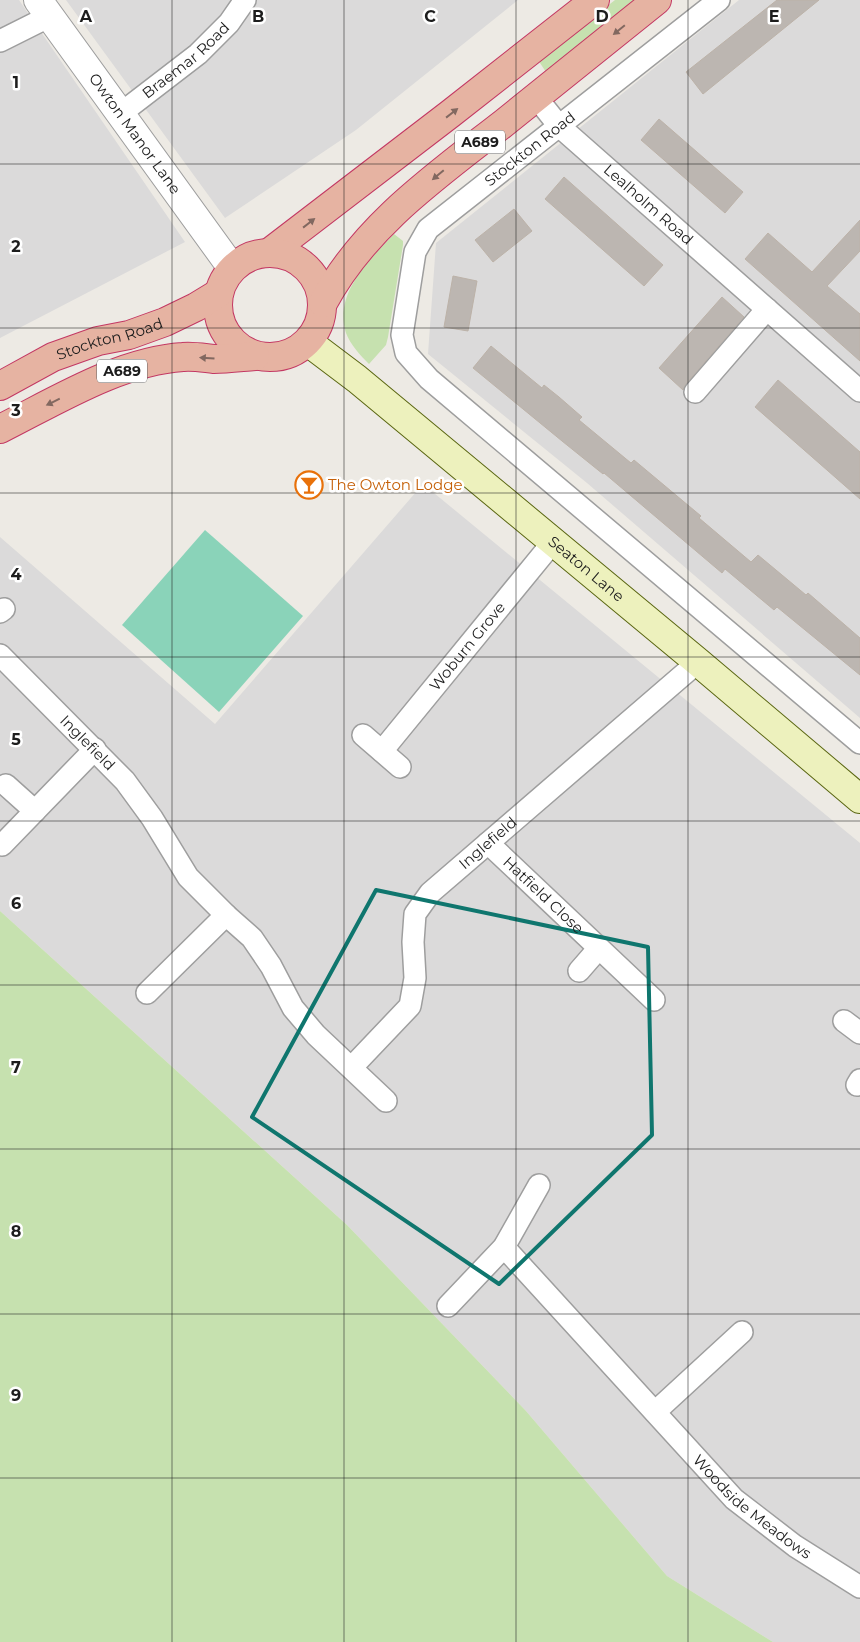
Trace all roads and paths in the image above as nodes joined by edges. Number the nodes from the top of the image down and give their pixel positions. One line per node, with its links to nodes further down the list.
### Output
1 (245, 0): 8 (street, Braemar Road)
2 (595, 0): 10 (highway, A689, one-way to 2)
3 (657, 0): 7 (highway, A689, one-way to 7)
4 (718, 0): 9 (street, Stockton Road)
5 (44, 8): 6 (street); 8 (street, Owton Manor Lane)
6 (0, 41)
7 (536, 97): 9 (street, Lealholm Road); 13 (highway, A689, one-way to 13)
8 (120, 114): 11 (street, Owton Manor Lane)
9 (559, 126): 14 (street, Lealholm Road); 25 (street, Stockton Road)
10 (270, 252): 11 (highway); 13 (highway)
11 (232, 268): 12 (highway)
12 (218, 292): 16 (highway); 17 (highway, Stockton Road / A689)
13 (323, 303): 15 (highway)
14 (767, 309): 18 (street, Lealholm Road); 19 (street)
15 (308, 342): 16 (highway); 21 (main road, Seaton Lane)
16 (255, 356): 20 (highway, A689, one-way to 20)
17 (0, 386)
18 (860, 391)
19 (695, 392)
20 (0, 429)
21 (553, 542): 23 (main road, Seaton Lane); 27 (street, Woburn Grove)
22 (0, 655): 26 (street, Inglefield)
23 (698, 662): 30 (main road, Seaton Lane); 32 (street, Inglefield)
24 (363, 735): 27 (street)
25 (860, 743)
26 (95, 749): 31 (street); 34 (street, Inglefield)
27 (382, 750): 28 (street)
28 (400, 767)
29 (6, 785): 31 (street)
30 (860, 799)
31 (35, 811): 33 (street)
32 (488, 843): 35 (street, Hatfield Close); 39 (street, Inglefield)
33 (2, 845)
34 (226, 916): 37 (street); 39 (street, Inglefield)
35 (599, 948): 36 (street); 38 (street, Hatfield Close)
36 (579, 971)
37 (147, 993)
38 (654, 1000)
39 (352, 1068): 40 (street, Inglefield)
40 (386, 1101)
41 (539, 1186): 42 (street)
42 (504, 1247): 43 (street); 45 (street, Woodside Meadows)
43 (448, 1306)
44 (742, 1332): 45 (street)
45 (655, 1412): 46 (street, Woodside Meadows)
46 (860, 1587)

